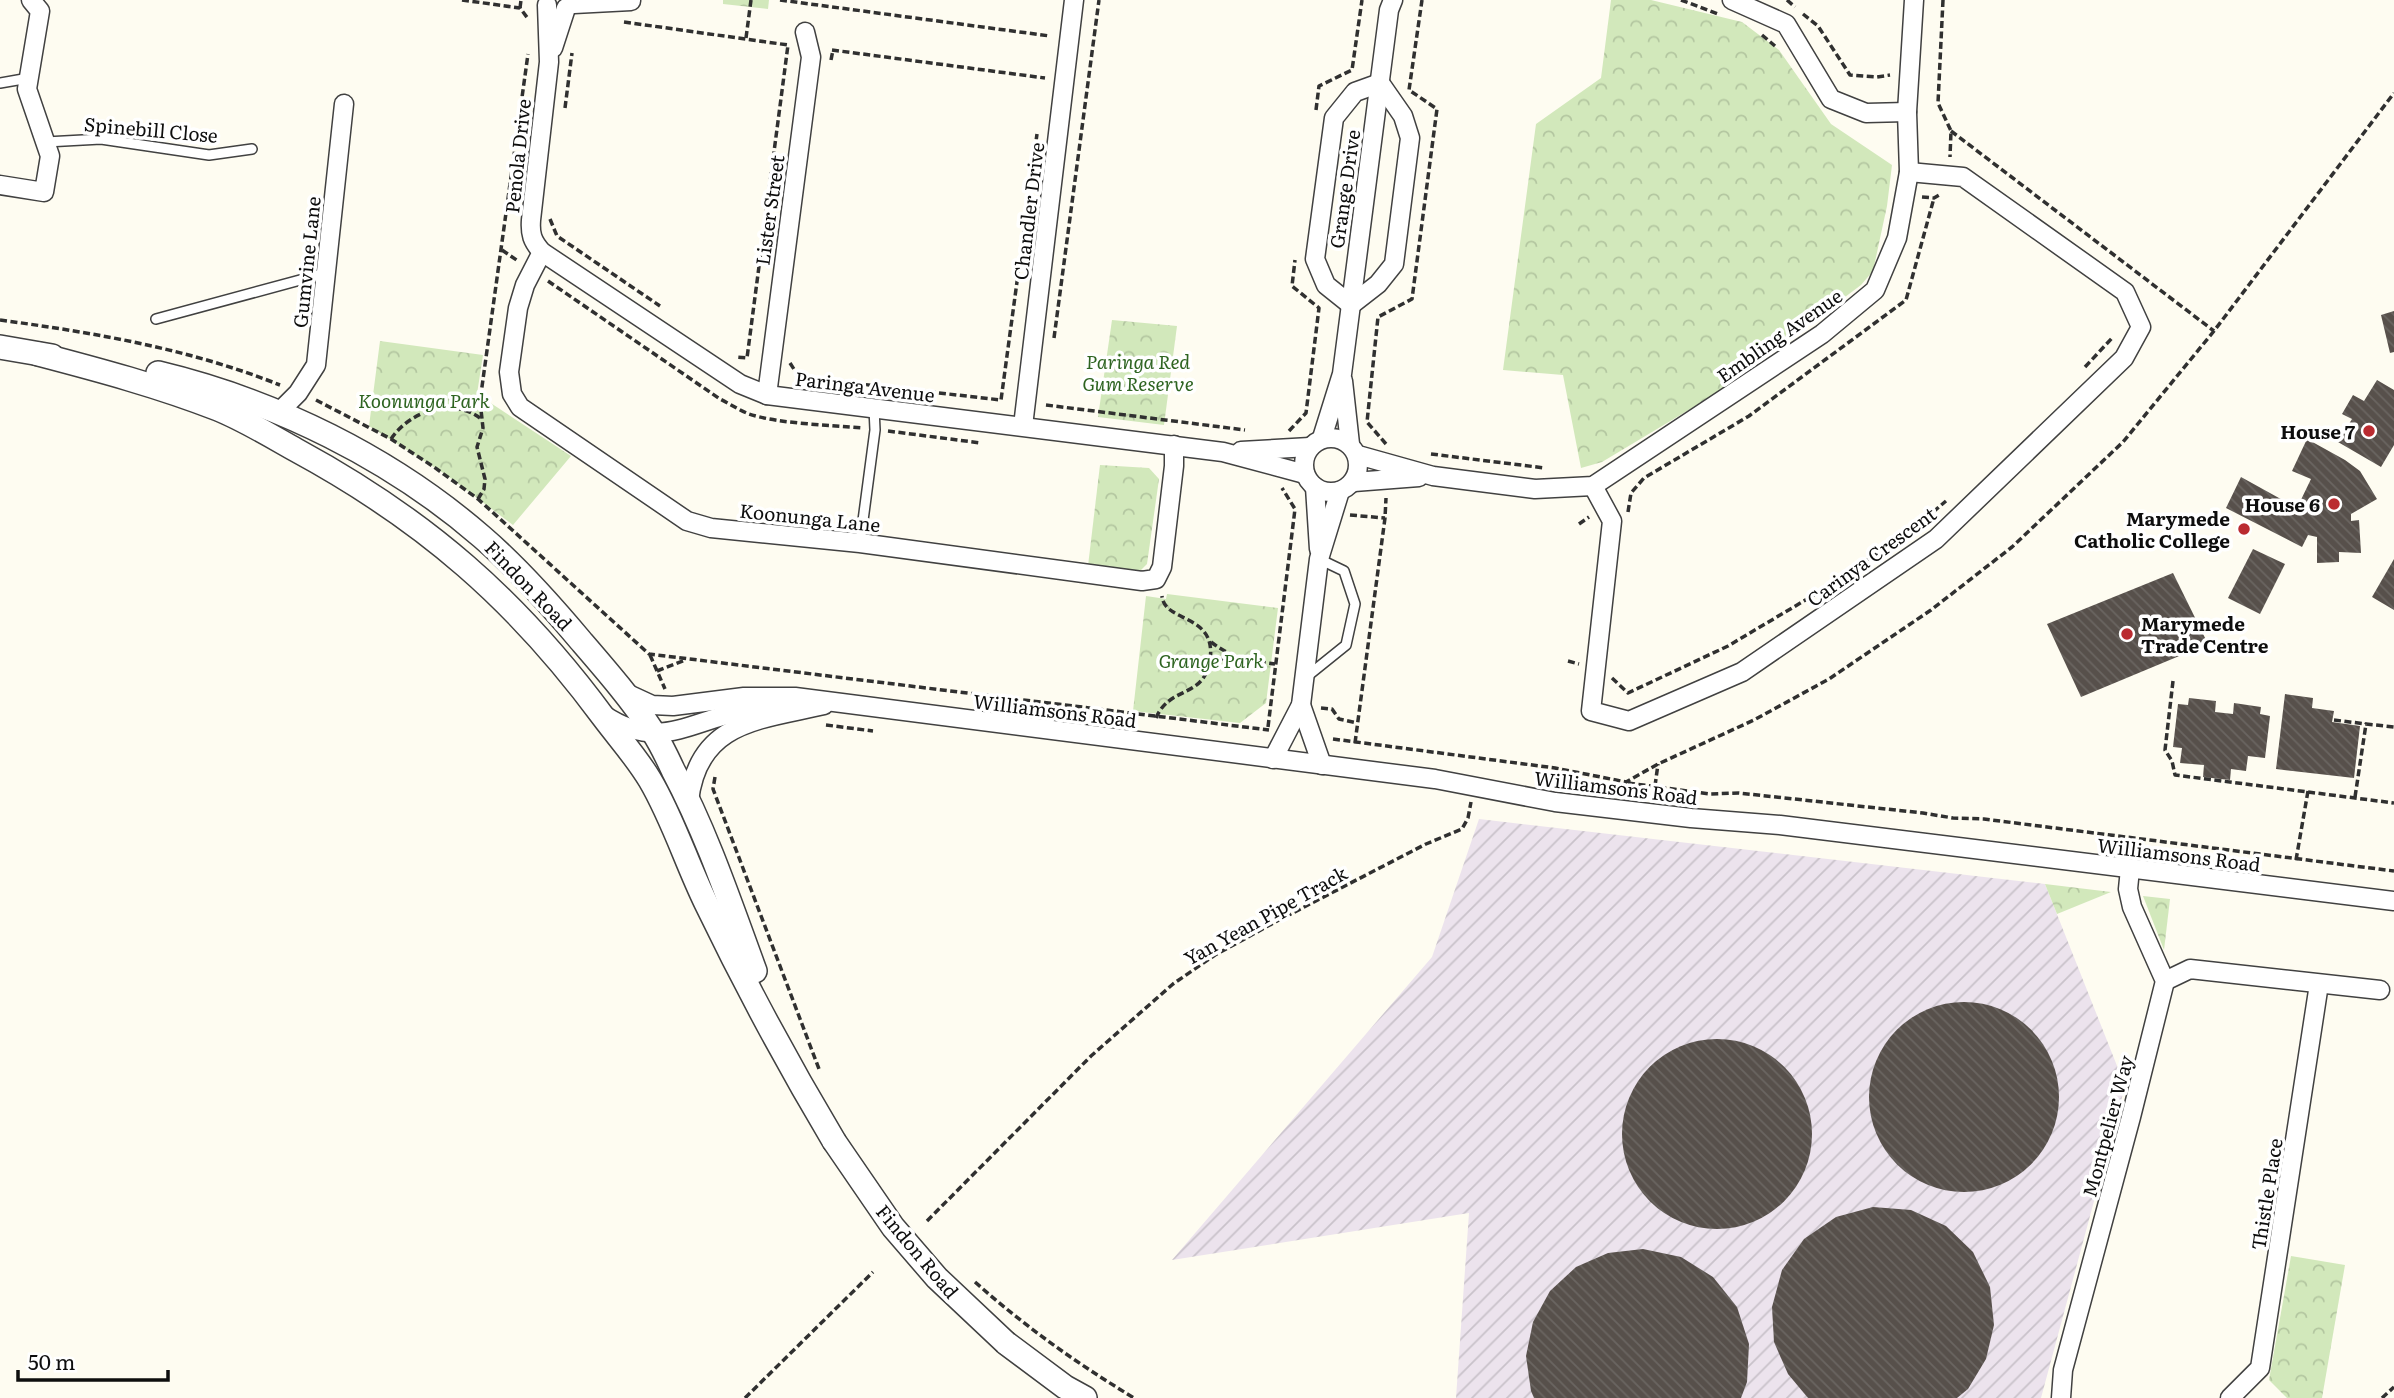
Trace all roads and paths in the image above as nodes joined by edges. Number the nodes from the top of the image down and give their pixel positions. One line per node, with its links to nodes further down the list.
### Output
1 (32, 0): 30 (street)
2 (462, 0): 16 (path)
3 (522, 0): 16 (path)
4 (629, 0): 15 (street)
5 (751, 0): 20 (path)
6 (780, 0): 19 (path)
7 (1074, 0): 70 (street, Chandler Drive)
8 (1099, 0): 55 (path)
9 (1422, 0): 82 (path)
10 (1732, 0): 35 (street)
11 (1787, 0): 28 (path)
12 (1914, 0): 35 (street, Embling Avenue)
13 (546, 3): 15 (street); 26 (street, Penola Drive)
14 (1390, 3): 32 (street, Grange Drive)
15 (572, 4): 26 (street, Penola Drive)
16 (520, 8): 18 (path)
17 (616, 21): 20 (path)
18 (532, 25)
19 (1050, 36)
20 (746, 38): 23 (path)
21 (807, 40): 23 (path); 24 (path); 64 (street, Lister Street)
22 (574, 41): 34 (path)
23 (788, 45): 57 (path)
24 (833, 50): 27 (path); 29 (path)
25 (529, 51): 44 (path)
26 (549, 62): 45 (street, Penola Drive)
27 (831, 64)
28 (1891, 64)
29 (1046, 70)
30 (29, 78): 31 (lane); 38 (street)
31 (0, 83)
32 (1380, 83): 48 (street, Grange Drive); 48 (street); 48 (street)
33 (344, 104): 47 (street, Gumvine Lane)
34 (564, 109)
35 (1908, 112): 40 (street, Embling Avenue)
36 (1951, 131): 54 (path)
37 (1037, 132): 59 (path)
38 (46, 142): 39 (lane, Spinebill Close); 41 (street)
39 (252, 149)
40 (1909, 172): 86 (street, Embling Avenue); 86 (street, Carinya Crescent)
41 (0, 185)
42 (1934, 198): 89 (path)
43 (550, 218): 50 (path)
44 (502, 250): 46 (path); 65 (path)
45 (542, 252): 46 (street, Koonunga Lane); 64 (street, Paringa Avenue)
46 (533, 271): 71 (path); 90 (street, Koonunga Lane)
47 (326, 273): 51 (lane); 63 (street, Gumvine Lane)
48 (1350, 305): 61 (street, Grange Drive)
49 (1319, 308): 73 (path)
50 (670, 312)
51 (156, 319)
52 (0, 320): 63 (path)
53 (2120, 329): 60 (path)
54 (2214, 331)
55 (1054, 338)
56 (0, 347): 58 (street, Findon Road)
57 (726, 351)
58 (38, 354): 68 (street, Findon Road); 108 (street, Findon Road)
59 (790, 363)
60 (2083, 369)
61 (1342, 374): 75 (street, Grange Drive); 78 (street, Grange Drive)
62 (1047, 392): 72 (path)
63 (298, 393): 68 (street, Gumvine Lane); 74 (path)
64 (767, 395): 67 (street, Paringa Avenue)
65 (480, 401): 66 (path); 69 (path)
66 (462, 408): 69 (path); 74 (path)
67 (874, 408): 70 (street, Paringa Avenue); 71 (lane)
68 (278, 413): 104 (street, Findon Road)
69 (481, 419): 88 (path)
70 (1023, 426): 77 (street, Paringa Avenue)
71 (874, 430): 76 (path); 90 (lane)
72 (1257, 432)
73 (1284, 435)
74 (391, 439): 88 (path)
75 (1316, 442): 78 (street); 79 (street, Paringa Avenue); 84 (street)
76 (981, 443)
77 (1174, 445): 79 (street, Paringa Avenue); 92 (street)
78 (1354, 449): 82 (street); 85 (street)
79 (1223, 452): 84 (street, Paringa Avenue)
80 (1430, 454): 81 (path)
81 (1548, 469)
82 (1388, 472): 85 (street); 86 (street); 119 (path)
83 (1275, 478): 98 (path)
84 (1310, 480): 85 (street); 91 (street)
85 (1347, 486): 91 (street)
86 (1593, 486)
87 (1955, 493): 99 (path)
88 (478, 499): 94 (path)
89 (1628, 520)
90 (860, 543): 92 (street, Koonunga Lane)
91 (1319, 559): 101 (street); 101 (lane)
92 (1156, 579): 93 (path)
93 (1212, 642): 95 (path); 97 (path)
94 (649, 654): 96 (path); 100 (path)
95 (1231, 656): 97 (path); 98 (path)
96 (687, 659): 100 (path); 109 (path)
97 (1210, 664): 109 (path)
98 (1275, 664): 114 (path)
99 (1610, 668)
100 (657, 671): 103 (path)
101 (1304, 679): 106 (street)
102 (2173, 681): 128 (path)
103 (663, 684)
104 (624, 692): 107 (street, Williamsons Road); 116 (street, Findon Road)
105 (834, 703): 107 (street, Williamsons Road); 116 (street, Williamsons Road); 120 (street, Williamsons Road); 130 (street)
106 (1301, 705): 117 (street); 118 (street)
107 (673, 706): 116 (street)
108 (600, 712): 116 (street); 124 (street, Findon Road)
109 (1156, 718): 114 (path)
110 (2333, 720): 111 (path)
111 (2366, 724): 113 (path); 129 (path)
112 (825, 725): 115 (path)
113 (2394, 727)
114 (1267, 730): 117 (path)
115 (873, 731)
116 (652, 732): 124 (street); 130 (street, Findon Road)
117 (1287, 733): 120 (street)
118 (1312, 736): 119 (path); 122 (street)
119 (1355, 743): 126 (path, Yan Yean Pipe Track)
120 (1273, 759): 122 (street, Williamsons Road)
121 (1658, 764): 127 (path)
122 (1322, 765): 126 (street, Williamsons Road)
123 (718, 766): 140 (path)
124 (648, 776): 139 (street, Findon Road)
125 (1626, 782): 127 (path)
126 (1474, 786): 133 (street, Williamsons Road); 141 (path, Yan Yean Pipe Track)
127 (1655, 786): 132 (path)
128 (2308, 790): 129 (path); 132 (path)
129 (2355, 797): 131 (path)
130 (690, 800): 139 (street, Findon Road)
131 (2394, 803)
132 (2297, 860): 134 (path)
133 (2130, 869): 135 (street, Williamsons Road); 136 (street)
134 (2394, 871)
135 (2394, 901)
136 (2165, 981): 137 (street); 148 (street, Montpelier Way)
137 (2319, 984): 138 (street); 149 (street, Thistle Place)
138 (2380, 990)
139 (791, 1067): 146 (street, Findon Road, bridge)
140 (820, 1072)
141 (928, 1221)
142 (873, 1272): 145 (path)
143 (966, 1274): 147 (path)
144 (2394, 1387): 150 (path)
145 (744, 1398)
146 (1085, 1398)
147 (1134, 1398)
148 (2062, 1398)
149 (2230, 1398)
150 (2382, 1398)

